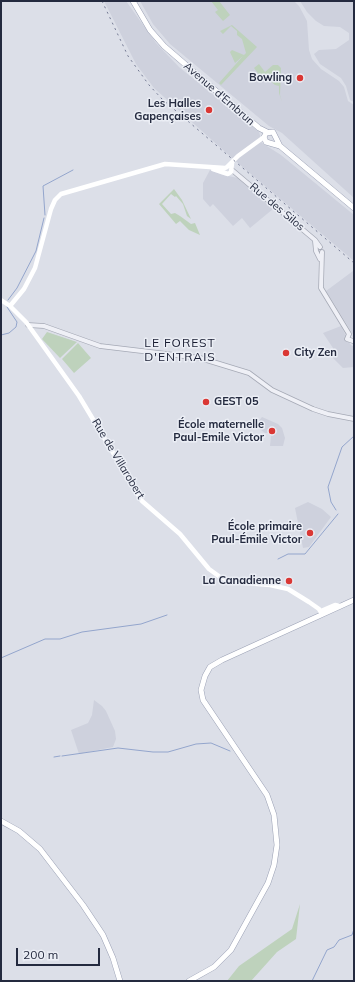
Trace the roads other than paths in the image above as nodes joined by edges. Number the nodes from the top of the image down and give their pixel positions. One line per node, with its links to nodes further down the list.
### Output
1 (134, 1): 2 (main road, Avenue d'Embrun)
2 (265, 136): 3 (main road); 4 (main road); 6 (main road)
3 (276, 137): 4 (main road); 5 (main road)
4 (271, 143): 5 (main road)
5 (280, 146): 7 (main road)
6 (228, 170): 9 (main road); 11 (street, Rue des Silos)
7 (354, 208)
8 (1, 300): 9 (main road, Rue de Villarobert)
9 (10, 306): 10 (main road, Rue de Villarobert)
10 (29, 326): 12 (street); 14 (main road, Rue de Villarobert)
11 (354, 340)
12 (354, 419)
13 (354, 600): 14 (main road)
14 (322, 613): 17 (main road)
15 (1, 821): 16 (main road)
16 (120, 981)
17 (189, 981)

